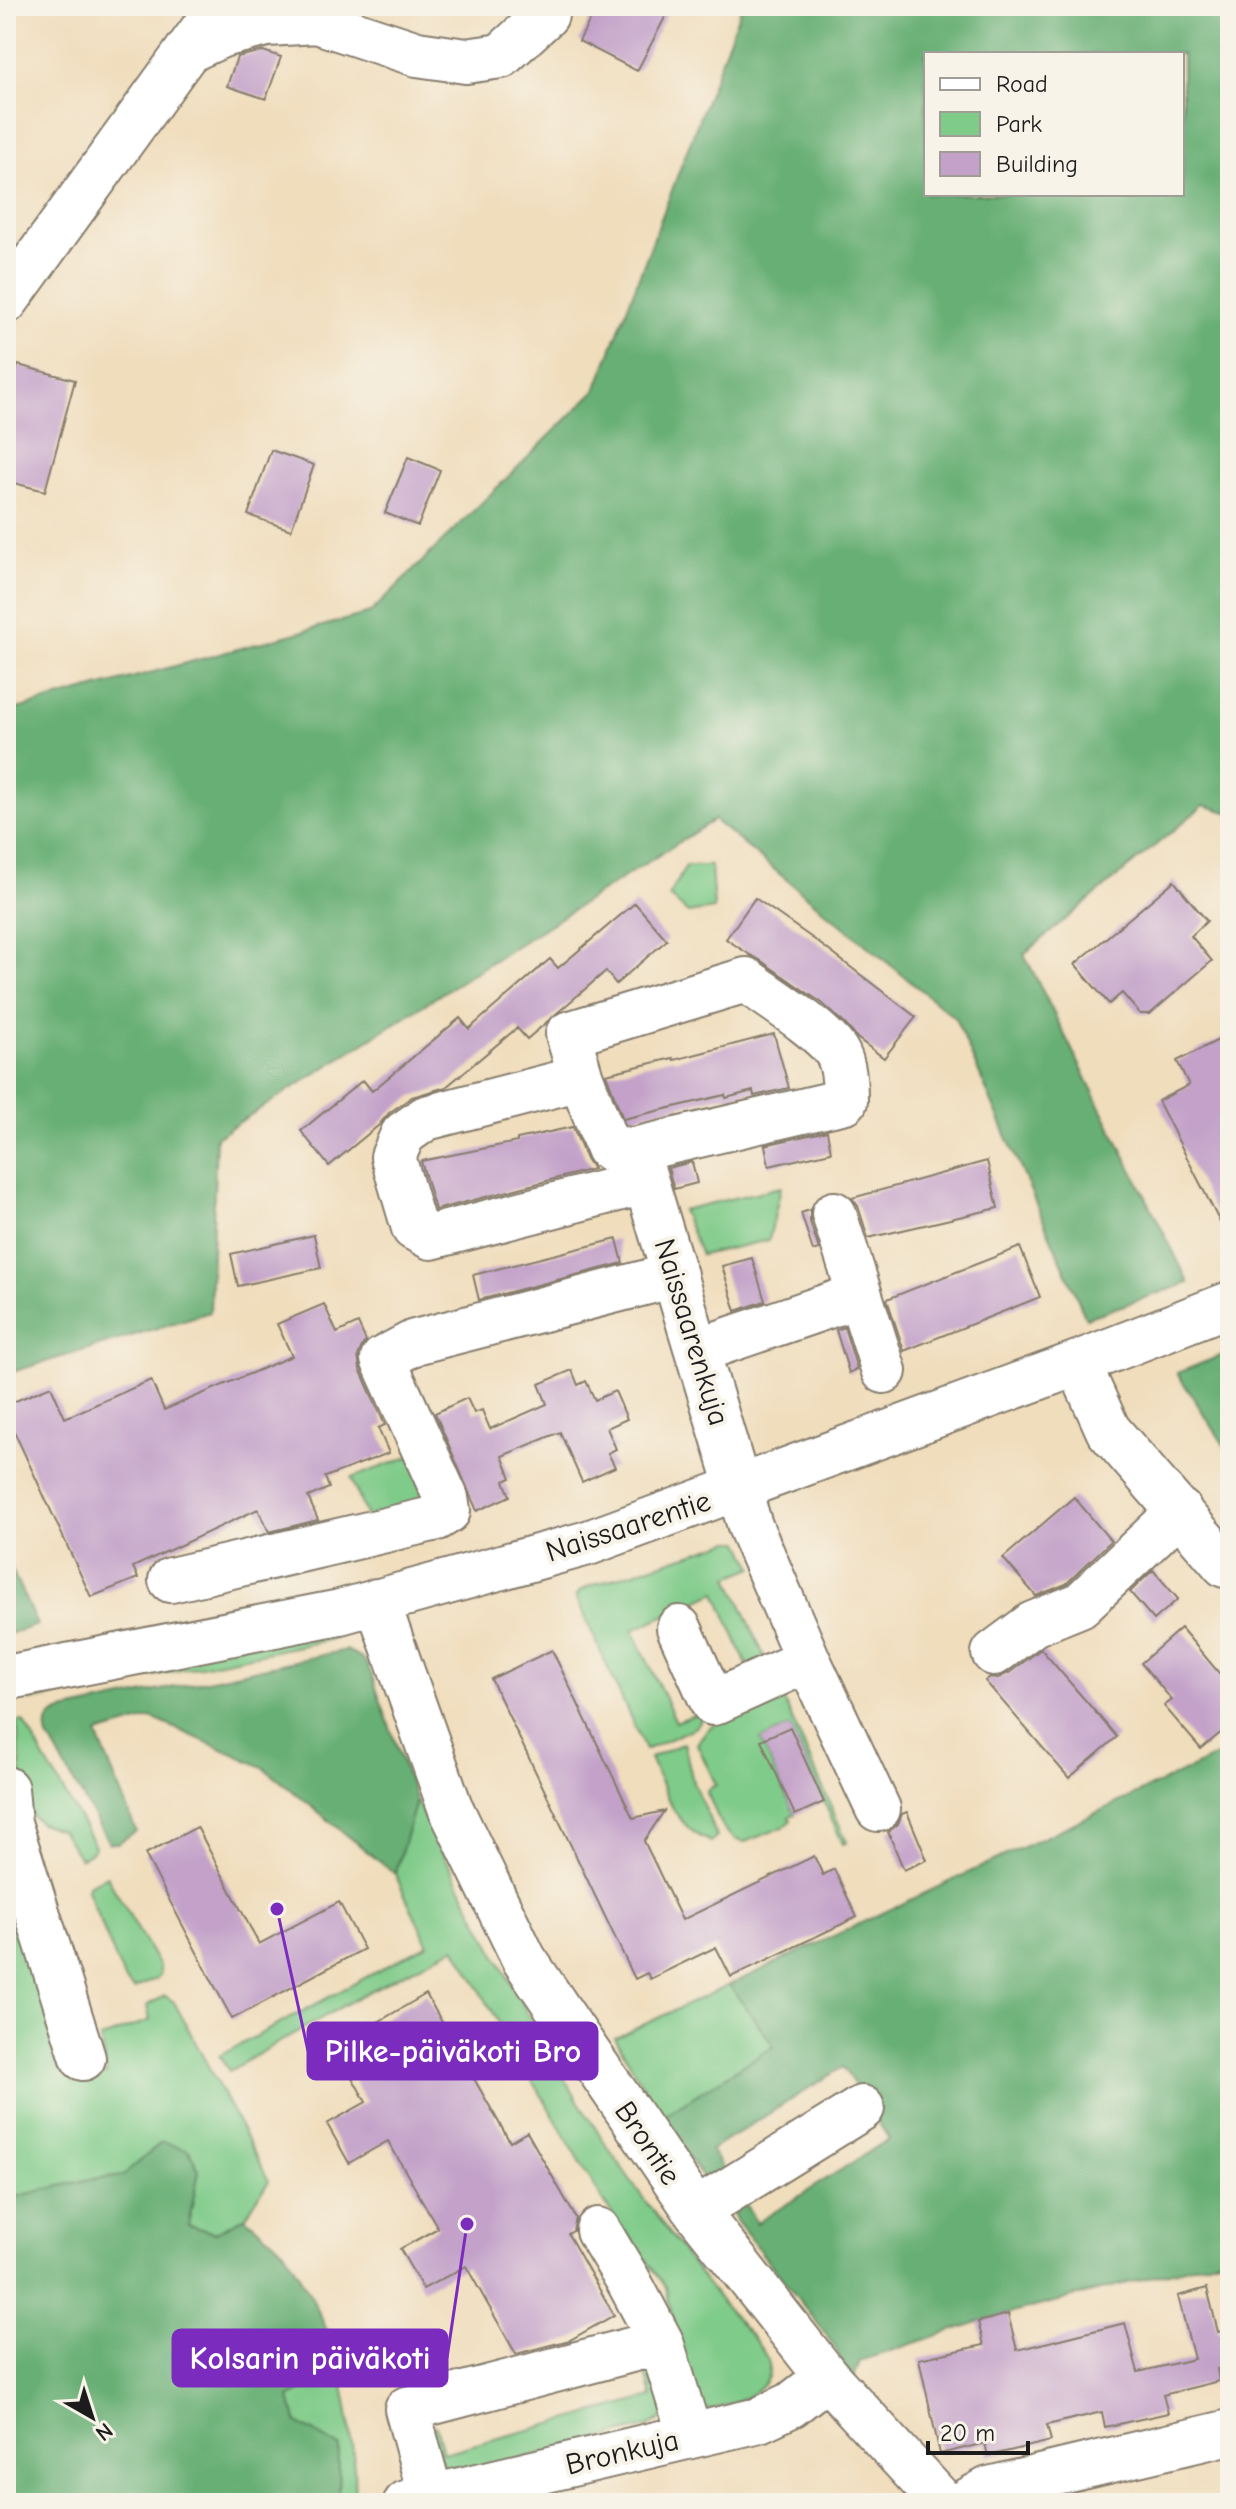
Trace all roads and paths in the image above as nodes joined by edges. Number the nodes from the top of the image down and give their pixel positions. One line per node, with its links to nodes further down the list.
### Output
1 (220, 6): 3 (street)
2 (546, 15): 3 (street)
3 (187, 51): 4 (street)
4 (6, 301)
5 (581, 1078): 6 (street); 6 (street); 6 (street)
6 (639, 1162): 8 (street, Naissaarenkuja)
7 (834, 1214): 9 (street)
8 (675, 1275): 11 (street, Naissaarenkuja); 17 (street)
9 (860, 1295): 11 (street); 13 (street)
10 (1230, 1304): 12 (street, Naissaarentie)
11 (699, 1350): 14 (street, Naissaarenkuja)
12 (1078, 1363): 14 (street, Naissaarentie); 15 (street)
13 (884, 1371)
14 (739, 1489): 18 (street, Naissaarentie); 21 (street, Naissaarenkuja)
15 (1180, 1511): 16 (street); 20 (street)
16 (1225, 1565)
17 (171, 1580)
18 (377, 1601): 22 (street, Naissaarentie); 27 (street, Brontie)
19 (679, 1628): 21 (street)
20 (994, 1653)
21 (808, 1660): 24 (street, Naissaarenkuja)
22 (6, 1678)
23 (6, 1789): 25 (street)
24 (878, 1809)
25 (83, 2058)
26 (862, 2108): 27 (street)
27 (696, 2211): 30 (street, Brontie)
28 (598, 2230): 29 (street)
29 (661, 2342): 32 (street); 33 (street)
30 (827, 2377): 32 (street, Bronkuja); 34 (street, Brontie)
31 (1230, 2432): 35 (street)
32 (690, 2436): 33 (street, Bronkuja)
33 (418, 2500)
34 (943, 2503)
35 (964, 2503)

